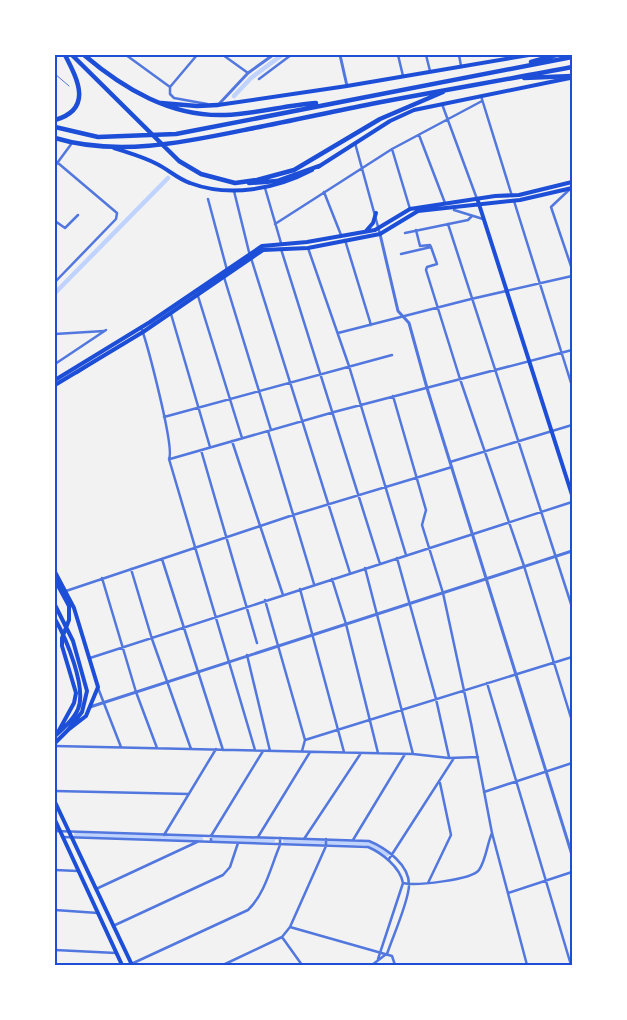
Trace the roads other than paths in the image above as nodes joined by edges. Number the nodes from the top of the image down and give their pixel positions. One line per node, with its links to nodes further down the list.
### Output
1 (65, 55): 38 (highway)
2 (72, 55): 50 (highway)
3 (84, 55): 33 (highway)
4 (126, 55): 30 (street)
5 (198, 55): 30 (street)
6 (223, 55): 21 (street)
7 (273, 55): 21 (street)
8 (291, 55): 27 (street)
9 (340, 55): 29 (street)
10 (398, 55): 24 (street)
11 (426, 55): 22 (street)
12 (459, 55): 19 (street)
13 (502, 55): 17 (street)
14 (528, 55): 17 (main road)
15 (556, 55): 20 (highway)
16 (572, 57): 20 (highway)
17 (503, 60): 19 (main road)
18 (572, 67): 26 (highway)
19 (461, 68): 22 (main road)
20 (513, 68): 34 (highway)
21 (248, 73): 36 (street)
22 (430, 73): 24 (main road)
23 (55, 74): 28 (lane)
24 (403, 76): 29 (main road)
25 (572, 77): 26 (highway); 32 (main road)
26 (516, 78): 31 (highway)
27 (259, 79)
28 (69, 86)
29 (347, 86): 36 (main road)
30 (170, 87): 36 (street)
31 (454, 87): 44 (highway); 50 (highway)
32 (481, 99): 35 (main road); 37 (street); 55 (street)
33 (155, 102): 34 (highway); 36 (highway)
34 (330, 102): 39 (highway)
35 (442, 104): 37 (street); 43 (main road)
36 (218, 105)
37 (448, 119): 40 (street); 57 (street)
38 (55, 120)
39 (55, 127)
40 (419, 135): 45 (street); 58 (street)
41 (55, 138): 42 (highway)
42 (72, 143): 44 (highway); 46 (street)
43 (356, 143): 47 (main road); 48 (street)
44 (111, 147): 53 (main road)
45 (392, 149): 48 (street); 59 (street)
46 (56, 164): 84 (street)
47 (319, 166): 50 (highway); 51 (main road)
48 (364, 168): 54 (street); 61 (street)
49 (572, 182): 55 (main road)
50 (235, 183)
51 (266, 188): 53 (main road); 66 (street)
52 (571, 188): 55 (main road); 80 (street)
53 (234, 190): 77 (street)
54 (324, 192): 66 (street); 72 (street)
55 (513, 198): 57 (main road); 85 (street)
56 (208, 199): 81 (street)
57 (478, 201): 58 (main road); 64 (main road); 70 (main road)
58 (445, 204): 59 (main road)
59 (410, 209): 70 (main road)
60 (454, 210): 63 (street)
61 (376, 213): 69 (main road); 70 (street)
62 (78, 215): 65 (street)
63 (472, 216): 64 (street); 67 (street)
64 (483, 219): 86 (main road)
65 (55, 221)
66 (275, 224): 74 (street)
67 (448, 224): 68 (street); 88 (street)
68 (416, 230): 71 (street); 75 (street)
69 (364, 232): 70 (main road); 72 (main road)
70 (380, 232): 73 (main road); 91 (street)
71 (405, 232)
72 (341, 236): 74 (main road)
73 (345, 240): 76 (main road); 92 (street)
74 (281, 246): 76 (main road); 77 (main road); 79 (main road); 104 (street)
75 (432, 247): 78 (street); 89 (street)
76 (308, 248): 95 (street)
77 (249, 252): 81 (main road)
78 (401, 254)
79 (251, 258): 83 (main road); 107 (street)
80 (572, 269)
81 (227, 270): 93 (main road)
82 (572, 276): 85 (street)
83 (224, 277): 87 (main road); 111 (street)
84 (55, 282)
85 (540, 283): 86 (street); 98 (street)
86 (505, 290): 88 (street); 100 (main road)
87 (198, 296): 90 (main road); 113 (street)
88 (471, 299): 89 (street); 103 (street)
89 (438, 308): 91 (street); 105 (street)
90 (171, 314): 94 (main road); 115 (street)
91 (403, 317): 92 (street); 110 (street)
92 (371, 324): 95 (street)
93 (141, 327): 94 (street); 106 (main road)
94 (143, 332): 108 (main road); 117 (street)
95 (338, 333): 102 (street)
96 (55, 334): 101 (street)
97 (572, 350): 98 (street)
98 (562, 353): 100 (street); 109 (street)
99 (392, 355): 102 (street)
100 (529, 361): 103 (street); 121 (main road)
101 (55, 364)
102 (349, 366): 104 (street); 114 (street)
103 (494, 370): 105 (street); 124 (street)
104 (321, 374): 107 (street); 116 (street)
105 (460, 379): 110 (street); 127 (street)
106 (55, 380)
107 (290, 382): 111 (street); 118 (street)
108 (55, 385)
109 (572, 386)
110 (426, 388): 112 (street); 129 (street)
111 (260, 389): 113 (street); 120 (street)
112 (393, 396): 114 (street); 131 (street)
113 (230, 398): 115 (street); 122 (street)
114 (361, 405): 116 (street); 132 (street)
115 (198, 406): 117 (street); 125 (street)
116 (334, 412): 118 (street); 134 (street)
117 (164, 417): 128 (street)
118 (303, 421): 120 (street); 136 (street)
119 (572, 425): 121 (street)
120 (270, 430): 122 (street); 138 (street)
121 (551, 432): 124 (street); 133 (main road)
122 (242, 438): 123 (street)
123 (232, 441): 125 (street); 140 (street)
124 (518, 442): 127 (street); 137 (street)
125 (210, 447): 126 (street)
126 (201, 450): 128 (street); 142 (street)
127 (484, 452): 129 (street); 139 (street)
128 (169, 459): 144 (street)
129 (450, 462): 130 (street)
130 (452, 467): 131 (street); 141 (street)
131 (418, 477): 132 (street); 143 (street)
132 (384, 487): 134 (street); 146 (street)
133 (572, 495)
134 (359, 496): 136 (street); 150 (street)
135 (572, 502): 137 (street)
136 (328, 505): 138 (street); 155 (street)
137 (541, 512): 139 (street); 147 (street)
138 (293, 515): 140 (street); 160 (street)
139 (507, 522): 141 (street); 151 (street)
140 (261, 526): 142 (street); 164 (street)
141 (473, 534): 143 (street); 158 (street)
142 (228, 538): 144 (street); 168 (street)
143 (428, 548): 146 (street); 163 (street)
144 (195, 550): 149 (street); 171 (street)
145 (572, 551): 147 (street)
146 (406, 555): 148 (street)
147 (555, 556): 151 (street); 169 (street)
148 (397, 558): 150 (street); 166 (street)
149 (162, 560): 153 (street); 174 (street)
150 (380, 564): 152 (street)
151 (524, 566): 158 (street); 184 (street)
152 (365, 568): 155 (street); 170 (street)
153 (131, 569): 156 (street); 176 (street)
154 (55, 572): 162 (main road)
155 (350, 573): 157 (street)
156 (102, 578): 162 (street); 179 (street)
157 (332, 579): 160 (street); 173 (street)
158 (487, 579): 163 (street); 186 (street)
159 (55, 580): 200 (main road)
160 (314, 584): 161 (street)
161 (300, 589): 164 (street); 175 (street)
162 (66, 591): 182 (main road)
163 (442, 593): 166 (street); 190 (street)
164 (283, 595): 165 (street)
165 (265, 600): 168 (street); 178 (street)
166 (410, 603): 170 (street); 192 (street)
167 (55, 605): 198 (main road)
168 (248, 607): 171 (street); 177 (street)
169 (572, 607)
170 (378, 614): 173 (street); 195 (street)
171 (216, 618): 174 (street); 183 (street)
172 (55, 619): 200 (main road)
173 (346, 624): 175 (street); 196 (street)
174 (186, 628): 176 (street); 185 (street)
175 (312, 636): 178 (street); 199 (street)
176 (152, 639): 179 (street); 187 (street)
177 (257, 642)
178 (278, 646): 180 (street); 201 (street)
179 (123, 649): 182 (street); 191 (street)
180 (247, 654): 183 (street); 210 (street)
181 (572, 657): 184 (street)
182 (90, 658): 189 (main road)
183 (230, 660): 185 (street); 208 (street)
184 (553, 663): 186 (street); 197 (street)
185 (199, 671): 187 (street); 207 (street)
186 (516, 675): 188 (street); 222 (street)
187 (167, 682): 191 (street); 205 (street)
188 (487, 683): 190 (street); 224 (street)
189 (98, 687): 193 (street); 194 (main road)
190 (464, 690): 192 (street); 218 (street)
191 (136, 692): 193 (street); 204 (street)
192 (436, 699): 195 (street); 219 (street)
193 (103, 703): 194 (street); 203 (street)
194 (90, 707): 198 (main road)
195 (400, 709): 196 (street); 217 (street)
196 (368, 719): 199 (street); 215 (street)
197 (572, 721)
198 (68, 730): 202 (main road)
199 (337, 730): 201 (street); 213 (street)
200 (56, 735)
201 (305, 740): 211 (street)
202 (55, 744): 203 (street)
203 (120, 747): 204 (street)
204 (157, 748): 205 (street)
205 (191, 749): 206 (street)
206 (216, 749): 207 (street); 227 (street)
207 (223, 750): 208 (street)
208 (255, 750): 209 (street)
209 (263, 750): 210 (street); 234 (street)
210 (270, 751): 211 (street)
211 (301, 752): 212 (street)
212 (310, 752): 213 (street); 235 (street)
213 (344, 752): 214 (street)
214 (361, 753): 215 (street); 239 (street)
215 (378, 753): 216 (street)
216 (405, 754): 217 (street); 240 (street)
217 (412, 754): 219 (street)
218 (478, 757): 220 (street); 226 (street)
219 (449, 758): 220 (street)
220 (454, 758): 223 (street)
221 (572, 763): 222 (street)
222 (546, 772): 224 (street); 247 (street)
223 (440, 782): 246 (street); 254 (street)
224 (514, 782): 226 (street); 252 (street)
225 (55, 791): 227 (street)
226 (484, 792): 232 (street)
227 (188, 794): 233 (street)
228 (55, 802): 231 (main road)
229 (55, 820): 230 (main road)
230 (57, 831): 231 (street); 236 (main road)
231 (69, 831): 233 (street); 237 (main road)
232 (492, 833): 254 (street); 257 (street)
233 (164, 835): 234 (street)
234 (211, 836): 235 (street); 242 (street)
235 (258, 837): 238 (street)
236 (62, 838): 237 (street); 250 (main road)
237 (72, 838): 241 (street); 256 (main road)
238 (280, 838): 239 (street); 245 (street)
239 (304, 839): 243 (street)
240 (353, 840): 243 (street); 246 (street)
241 (197, 842): 242 (street); 256 (street)
242 (211, 842): 244 (street)
243 (326, 842): 245 (street); 248 (street); 261 (street)
244 (238, 843): 245 (street); 260 (street)
245 (280, 845): 269 (street)
246 (392, 854): 248 (street); 255 (street)
247 (572, 855)
248 (388, 860): 253 (street)
249 (55, 870): 250 (street)
250 (78, 871): 259 (main road)
251 (572, 872): 252 (street)
252 (545, 881): 257 (street); 275 (street)
253 (403, 883): 255 (street); 265 (street)
254 (428, 883): 255 (street)
255 (409, 884): 266 (street)
256 (96, 890): 260 (main road)
257 (508, 893): 274 (street)
258 (55, 910): 259 (street)
259 (98, 912): 264 (main road)
260 (113, 926): 269 (main road)
261 (290, 927): 262 (street); 265 (street)
262 (282, 937): 270 (street); 271 (street)
263 (55, 950): 264 (street)
264 (116, 953): 268 (main road)
265 (379, 953): 266 (street); 267 (street)
266 (387, 954): 267 (street); 273 (street)
267 (378, 959): 272 (street)
268 (122, 965)
269 (131, 965)
270 (223, 965)
271 (302, 965)
272 (372, 965)
273 (395, 965)
274 (527, 965)
275 (571, 965)

